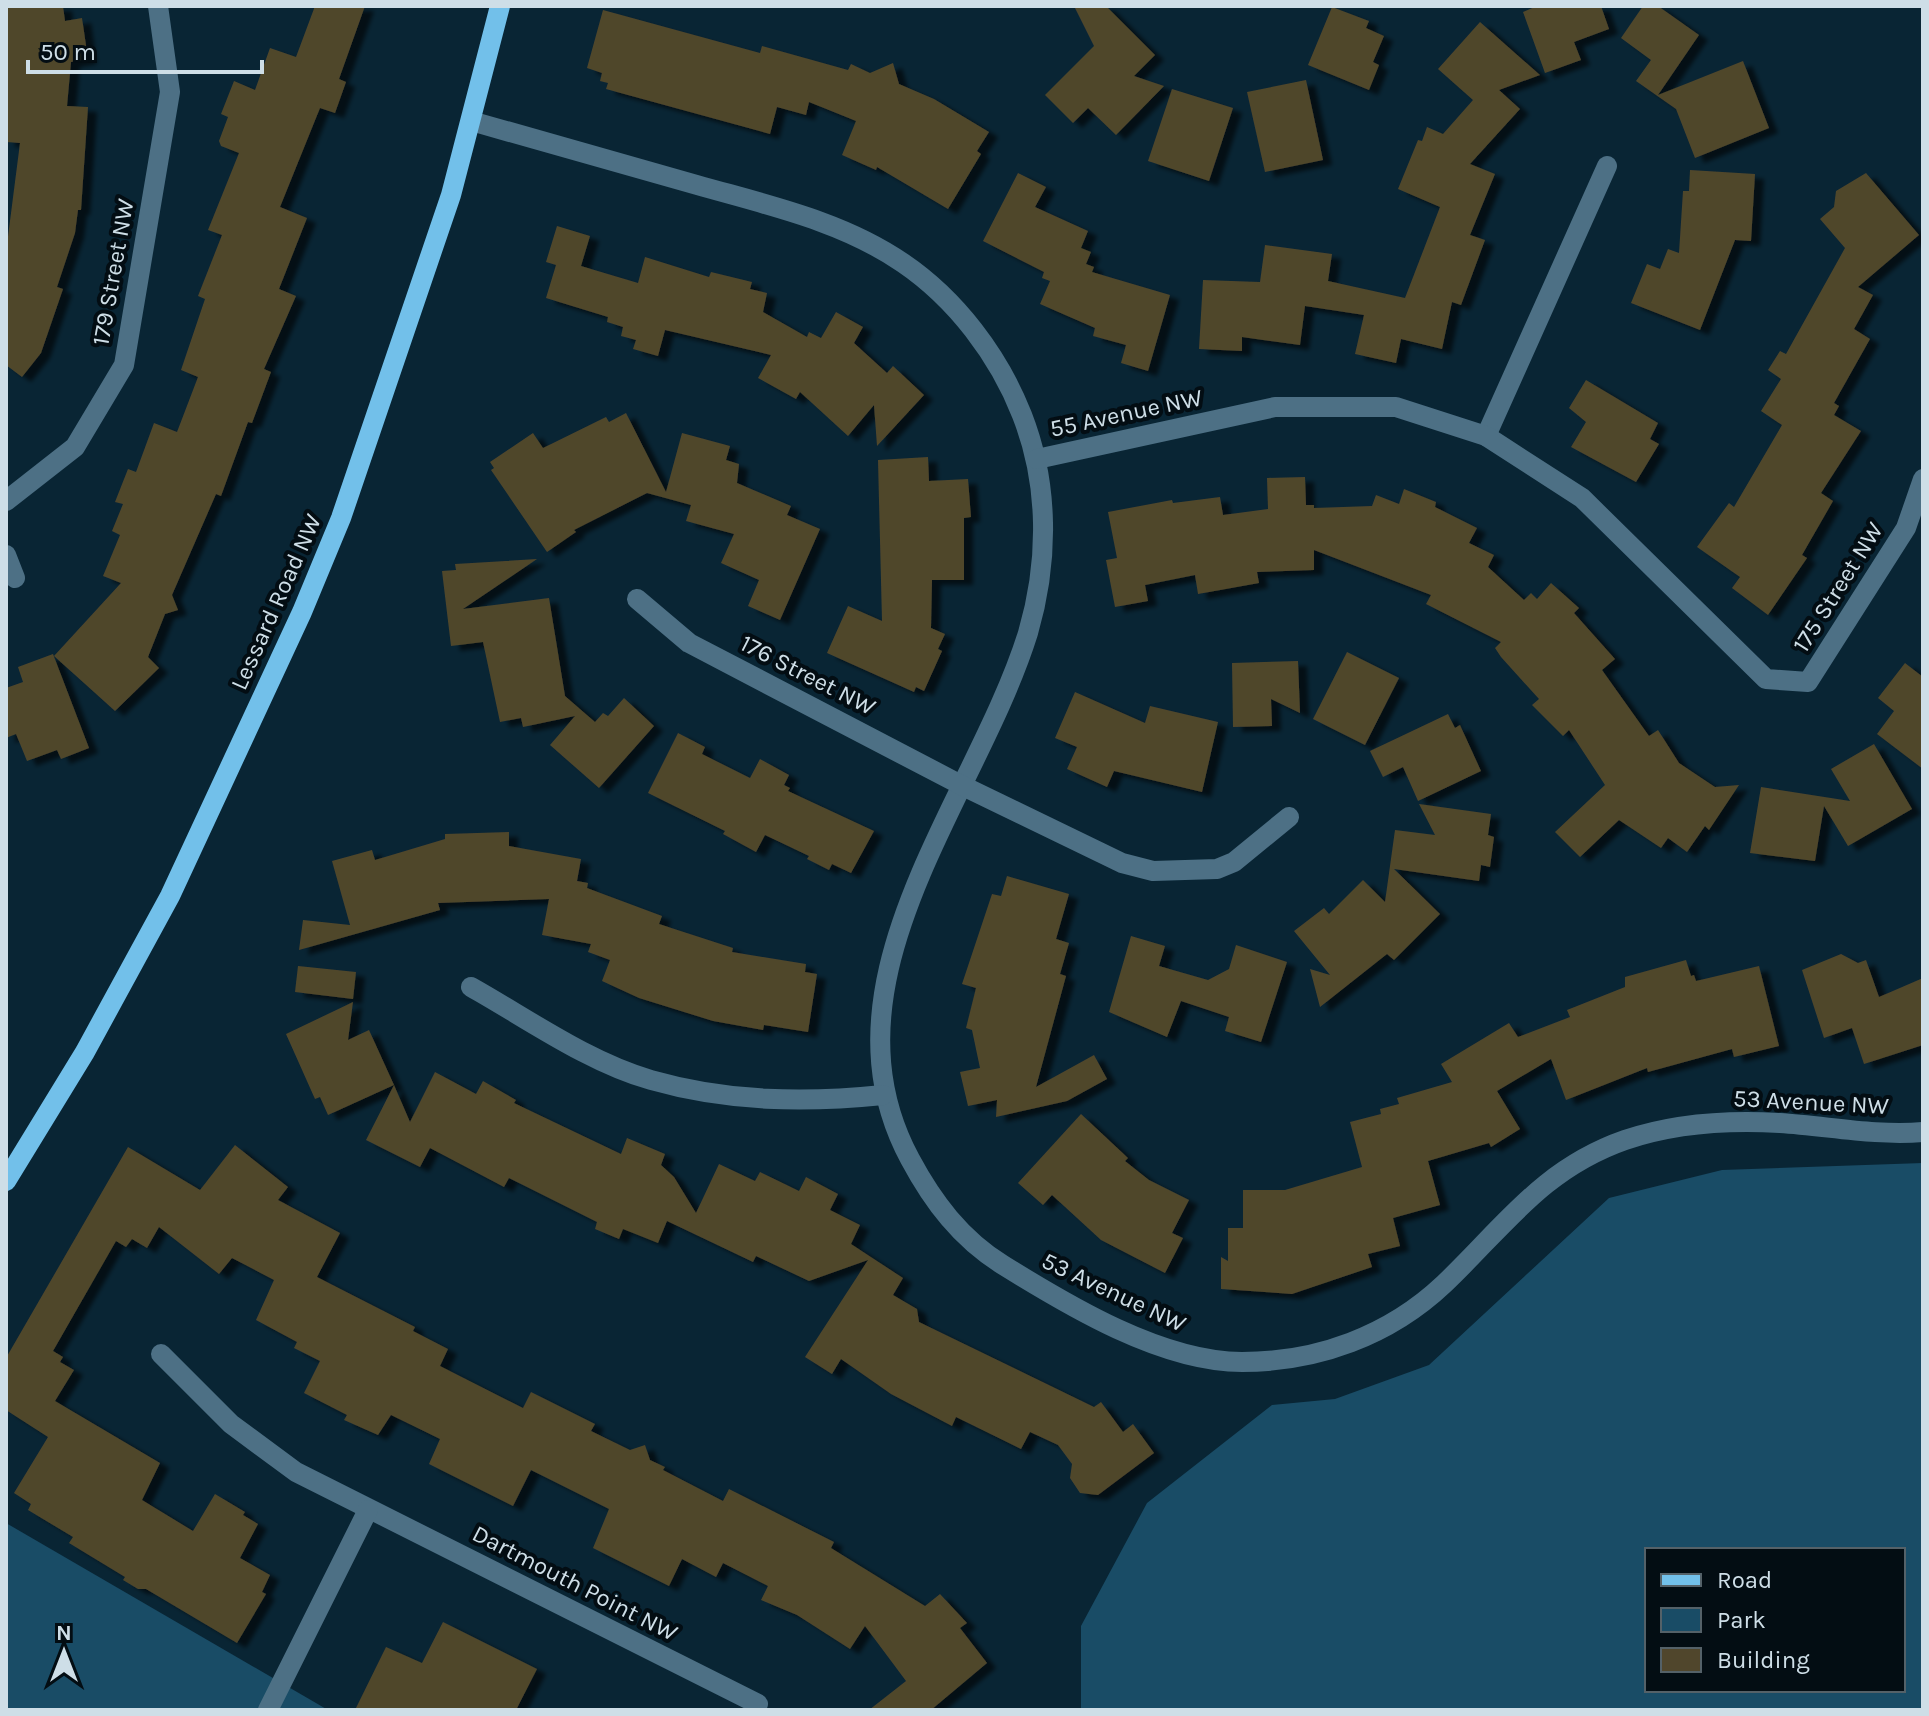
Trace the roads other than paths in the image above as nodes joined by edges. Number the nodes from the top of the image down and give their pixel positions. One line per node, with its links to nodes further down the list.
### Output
1 (158, 6): 8 (street, 179 Street NW)
2 (500, 6): 3 (main road, Lessard Road NW)
3 (471, 121): 6 (street, 55 Avenue NW); 18 (main road, Lessard Road NW)
4 (1607, 166): 5 (street)
5 (1486, 436): 6 (street, 55 Avenue NW); 12 (street, 55 Avenue NW)
6 (1037, 459): 13 (street)
7 (1923, 479): 12 (street, 175 Street NW)
8 (6, 501)
9 (6, 555): 10 (street)
10 (15, 578)
11 (637, 599): 13 (street, 176 Street NW)
12 (1766, 679)
13 (963, 786): 14 (street, 176 Street NW); 16 (street)
14 (1289, 817)
15 (471, 987): 16 (street)
16 (883, 1095): 17 (street, 53 Avenue NW)
17 (1923, 1132)
18 (6, 1181)
19 (161, 1354): 20 (street, Dartmouth Point NW)
20 (368, 1510): 21 (street, Dartmouth Point NW); 22 (street)
21 (758, 1704)
22 (268, 1710)

